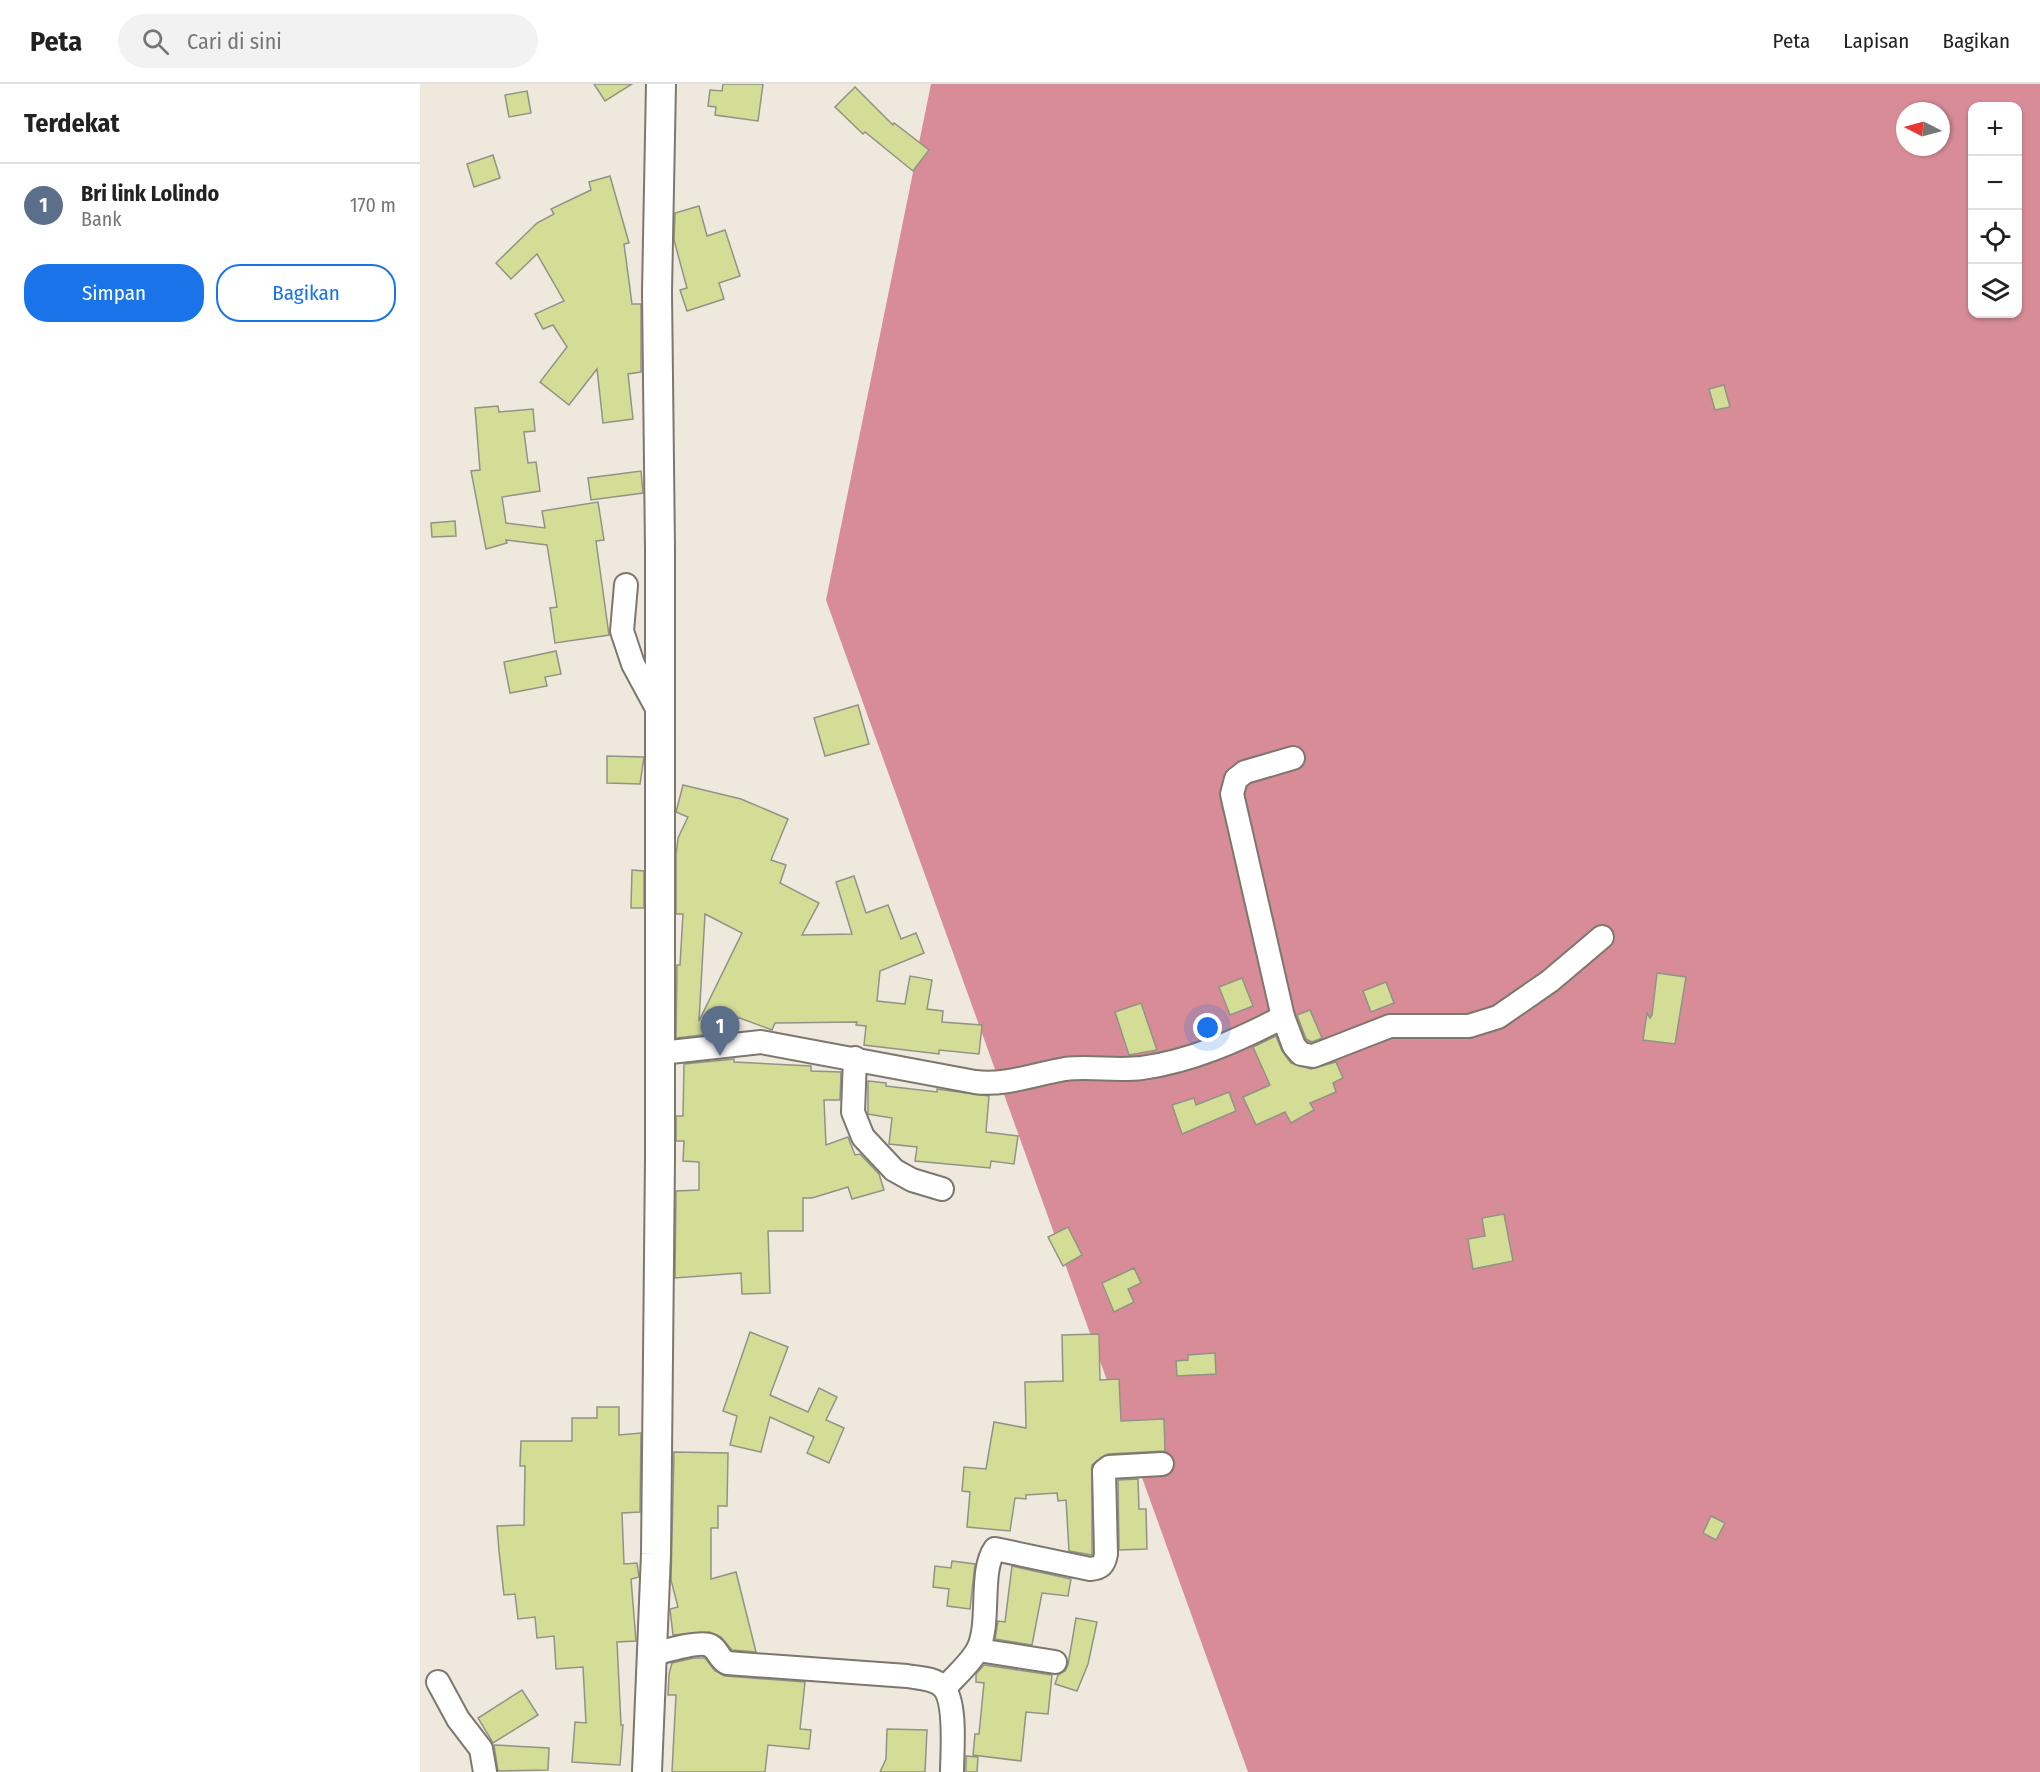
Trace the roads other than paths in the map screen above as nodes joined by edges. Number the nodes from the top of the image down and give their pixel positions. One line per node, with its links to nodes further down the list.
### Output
1 (661, 84): 3 (street)
2 (626, 585): 3 (street)
3 (660, 715): 7 (street)
4 (1293, 758): 6 (street)
5 (1602, 937): 6 (street)
6 (1283, 1017): 8 (street)
7 (661, 1053): 8 (street); 12 (street)
8 (855, 1058): 9 (street)
9 (942, 1189)
10 (1162, 1464): 11 (street)
11 (978, 1650): 13 (street); 15 (street)
12 (654, 1654): 15 (street); 17 (street)
13 (1054, 1662)
14 (438, 1682): 16 (street)
15 (945, 1688): 18 (street)
16 (485, 1772)
17 (647, 1772)
18 (952, 1772)

